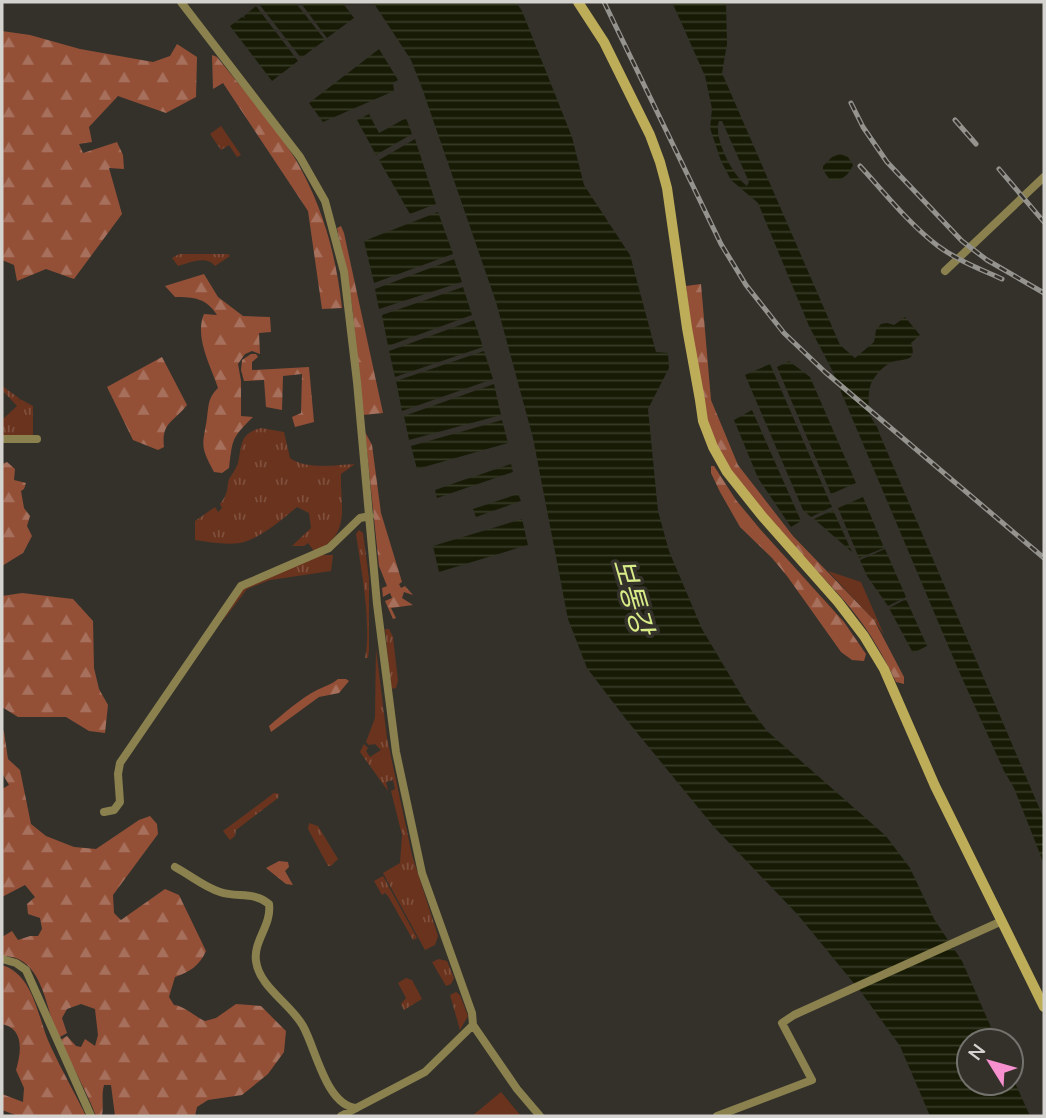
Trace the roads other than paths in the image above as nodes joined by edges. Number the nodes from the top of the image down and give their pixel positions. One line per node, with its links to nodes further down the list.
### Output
1 (181, 2): 7 (street)
2 (578, 2): 10 (main road)
3 (1044, 177): 4 (street)
4 (945, 271)
5 (2, 439): 6 (street)
6 (37, 439)
7 (370, 516): 8 (street); 13 (street)
8 (104, 812)
9 (175, 867): 14 (street)
10 (1002, 921): 12 (main road); 18 (street)
11 (2, 959): 15 (street)
12 (1044, 1007)
13 (474, 1025): 14 (street); 17 (street)
14 (356, 1108): 16 (street)
15 (90, 1116)
16 (341, 1116)
17 (540, 1116)
18 (717, 1116)

